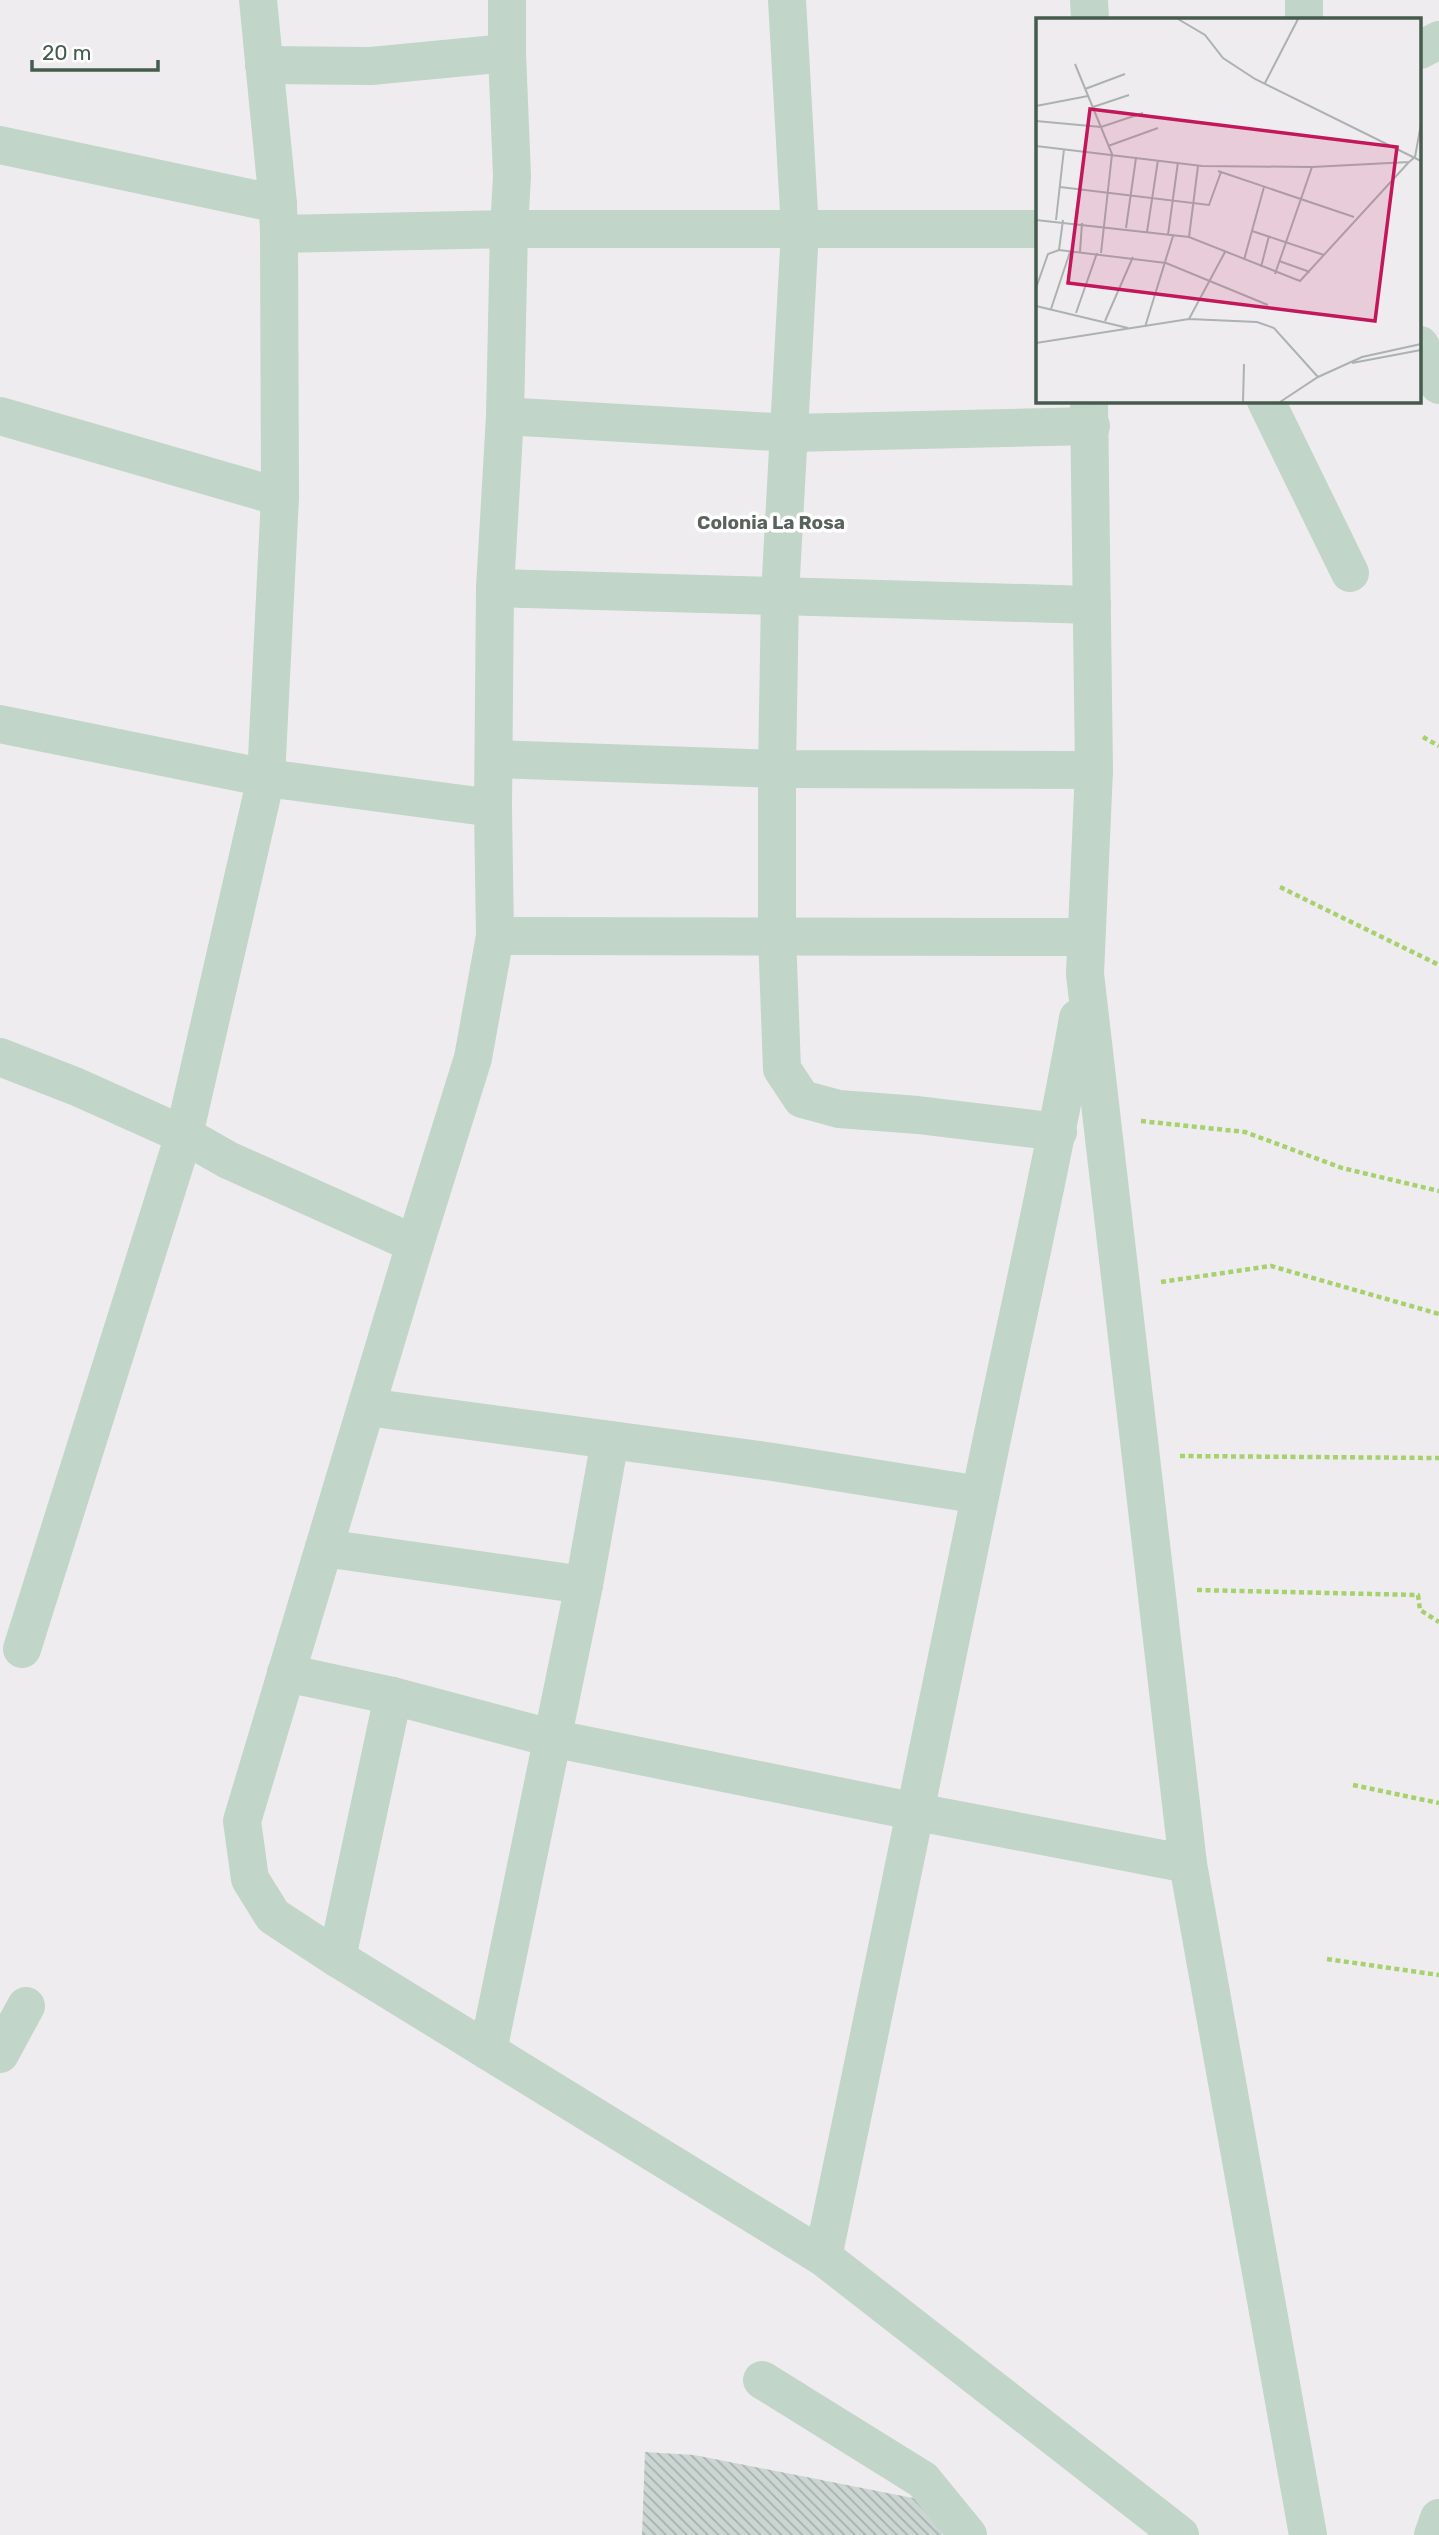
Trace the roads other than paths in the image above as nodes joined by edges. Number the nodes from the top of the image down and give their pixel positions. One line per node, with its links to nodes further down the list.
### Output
1 (258, 0): 11 (street)
2 (507, 0): 10 (street)
3 (787, 0): 16 (street)
4 (1089, 0): 6 (street)
5 (1304, 0): 7 (street)
6 (1090, 18)
7 (1304, 18)
8 (1439, 40): 9 (street)
9 (1422, 49)
10 (507, 54): 11 (street); 14 (street)
11 (264, 65): 13 (street)
12 (0, 145): 13 (street)
13 (278, 219): 14 (street); 24 (street)
14 (509, 229): 16 (street); 21 (street)
15 (1036, 229): 16 (street)
16 (800, 230): 23 (street)
17 (1422, 349): 18 (street)
18 (1439, 385)
19 (1266, 402): 25 (street)
20 (1090, 413): 23 (street); 28 (street)
21 (505, 415): 23 (street); 26 (street)
22 (0, 416): 24 (street)
23 (790, 433): 27 (street)
24 (280, 497): 33 (street)
25 (1350, 573)
26 (495, 588): 27 (street); 30 (street)
27 (780, 595): 28 (street); 31 (street)
28 (1092, 605): 32 (street)
29 (0, 724): 33 (street)
30 (494, 760): 31 (street); 34 (street)
31 (777, 769): 32 (street); 35 (street)
32 (1094, 769): 37 (street)
33 (266, 778): 34 (street); 40 (street)
34 (492, 808): 36 (street)
35 (778, 935): 36 (street); 37 (street); 39 (street)
36 (495, 936): 41 (street)
37 (1086, 955): 39 (street); 52 (street)
38 (0, 1058): 40 (street)
39 (1058, 1132): 44 (street)
40 (184, 1135): 41 (street); 47 (street)
41 (415, 1244): 42 (street)
42 (367, 1407): 43 (street); 45 (street)
43 (610, 1440): 44 (street); 46 (street)
44 (980, 1495): 51 (street)
45 (324, 1548): 46 (street); 48 (street)
46 (584, 1585): 50 (street)
47 (22, 1649)
48 (286, 1673): 49 (street); 53 (street)
49 (393, 1696): 50 (street); 53 (street)
50 (551, 1738): 51 (street); 55 (street)
51 (917, 1812): 52 (street); 57 (street)
52 (1188, 1864): 62 (street)
53 (337, 1958): 55 (street)
54 (26, 2006): 56 (street)
55 (488, 2051): 57 (street)
56 (0, 2054)
57 (823, 2257): 61 (street)
58 (762, 2380): 60 (street)
59 (1439, 2518): 63 (street)
60 (968, 2535)
61 (1180, 2535)
62 (1308, 2535)
63 (1433, 2535)

